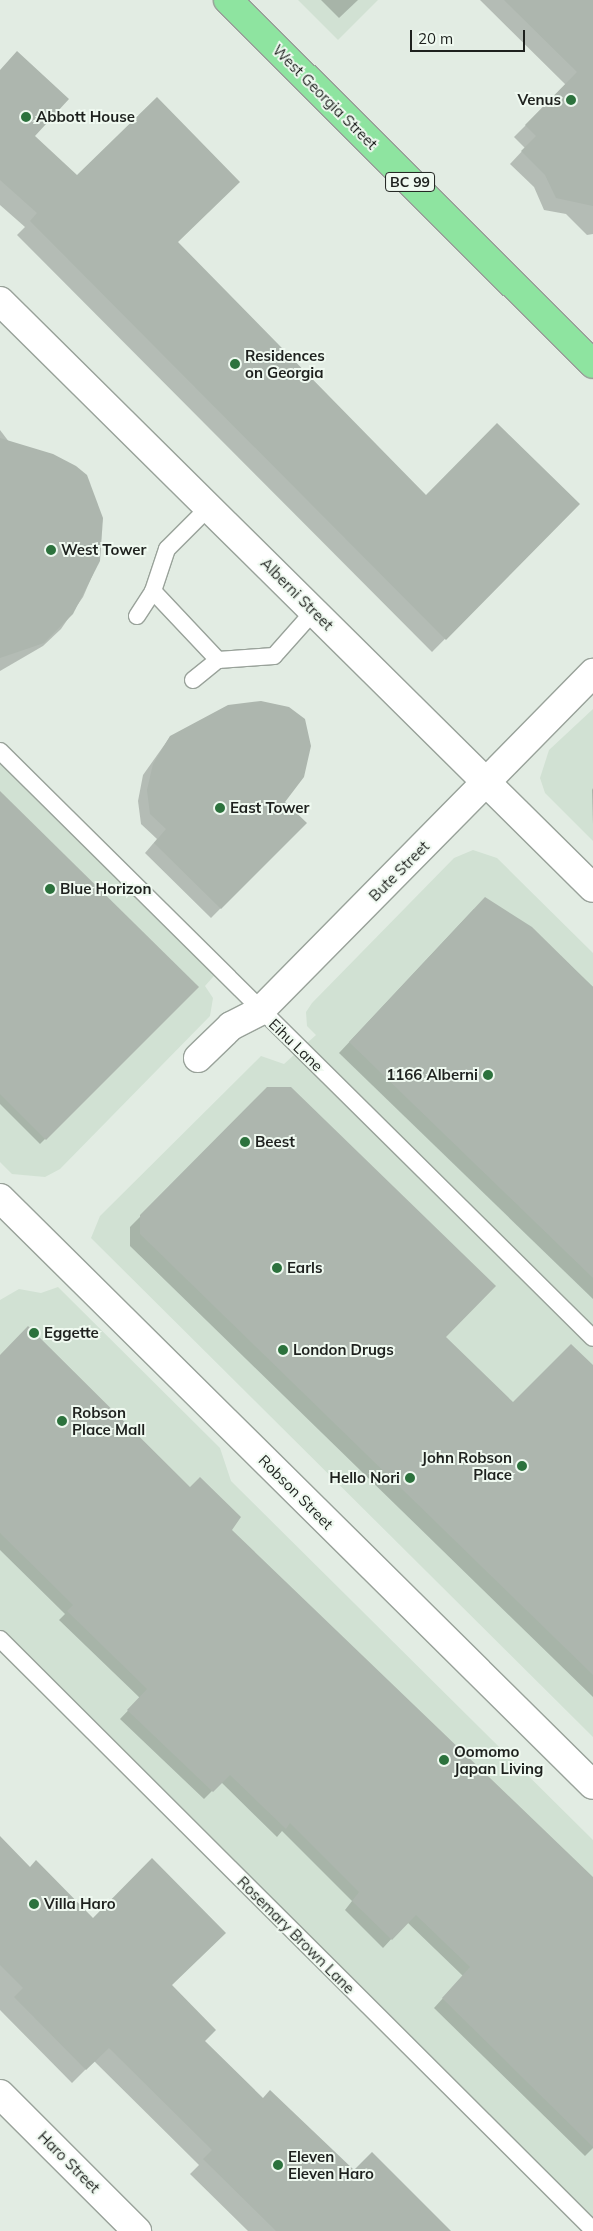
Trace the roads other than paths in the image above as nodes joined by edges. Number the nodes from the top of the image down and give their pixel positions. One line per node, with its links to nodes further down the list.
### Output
1 (228, 0): 3 (highway, West Georgia Street / BC 99)
2 (0, 301): 4 (street, Alberni Street)
3 (593, 364)
4 (209, 508): 5 (lane); 6 (street, Alberni Street)
5 (153, 591): 7 (lane); 8 (lane)
6 (314, 611): 8 (lane); 12 (street, Alberni Street)
7 (137, 616)
8 (218, 660): 10 (lane)
9 (593, 673): 12 (street, Bute Street)
10 (193, 680)
11 (0, 751): 14 (lane, Eihu Lane)
12 (486, 782): 13 (street, Alberni Street); 14 (street, Bute Street)
13 (593, 888)
14 (260, 1011): 15 (street, Bute Street); 17 (lane, Eihu Lane)
15 (198, 1058)
16 (0, 1198): 19 (street, Robson Street)
17 (593, 1338)
18 (0, 1639): 21 (lane, Rosemary Brown Lane)
19 (593, 1785)
20 (0, 2094): 22 (street, Haro Street)
21 (593, 2230)
22 (138, 2231)

